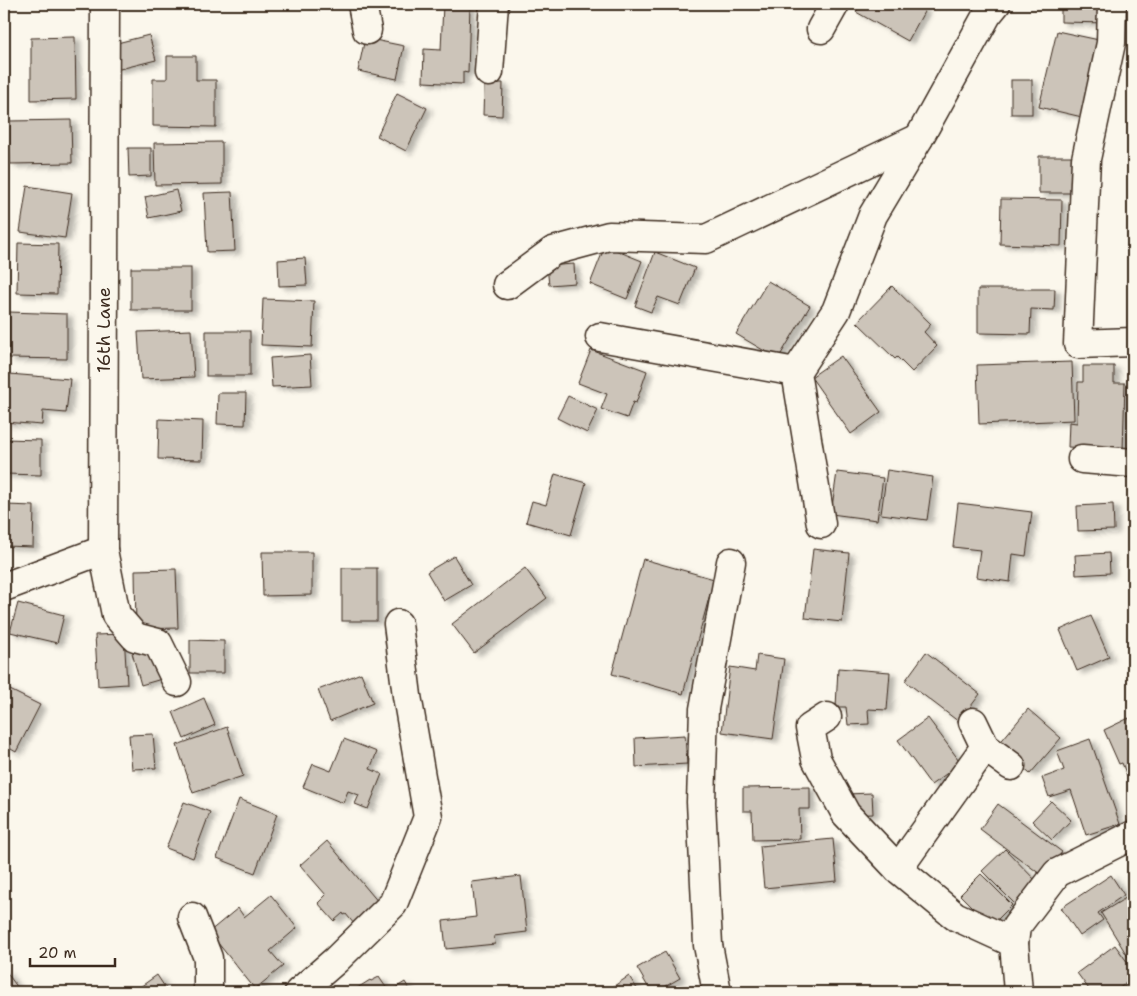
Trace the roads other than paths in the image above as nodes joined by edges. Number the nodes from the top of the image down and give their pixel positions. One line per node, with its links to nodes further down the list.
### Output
1 (105, 4): 16 (street, 16th Lane)
2 (494, 4): 7 (street)
3 (835, 4): 6 (street)
4 (996, 4): 8 (street)
5 (1112, 4): 11 (street)
6 (821, 29)
7 (489, 72)
8 (920, 138): 9 (street); 12 (street)
9 (507, 285)
10 (600, 337): 12 (street)
11 (1133, 342)
12 (796, 372): 15 (street)
13 (1082, 459): 14 (street)
14 (1133, 463)
15 (821, 524)
16 (103, 550): 18 (street); 20 (street, 16th Lane)
17 (731, 562): 31 (street)
18 (4, 587)
19 (398, 624): 30 (street)
20 (178, 682)
21 (827, 717): 26 (street)
22 (973, 722): 23 (street)
23 (985, 748): 24 (street); 26 (street)
24 (1011, 766)
25 (1133, 835): 28 (street)
26 (898, 869): 28 (street)
27 (192, 918): 29 (street)
28 (1014, 943): 32 (street)
29 (208, 992)
30 (299, 992)
31 (717, 992)
32 (1018, 992)

